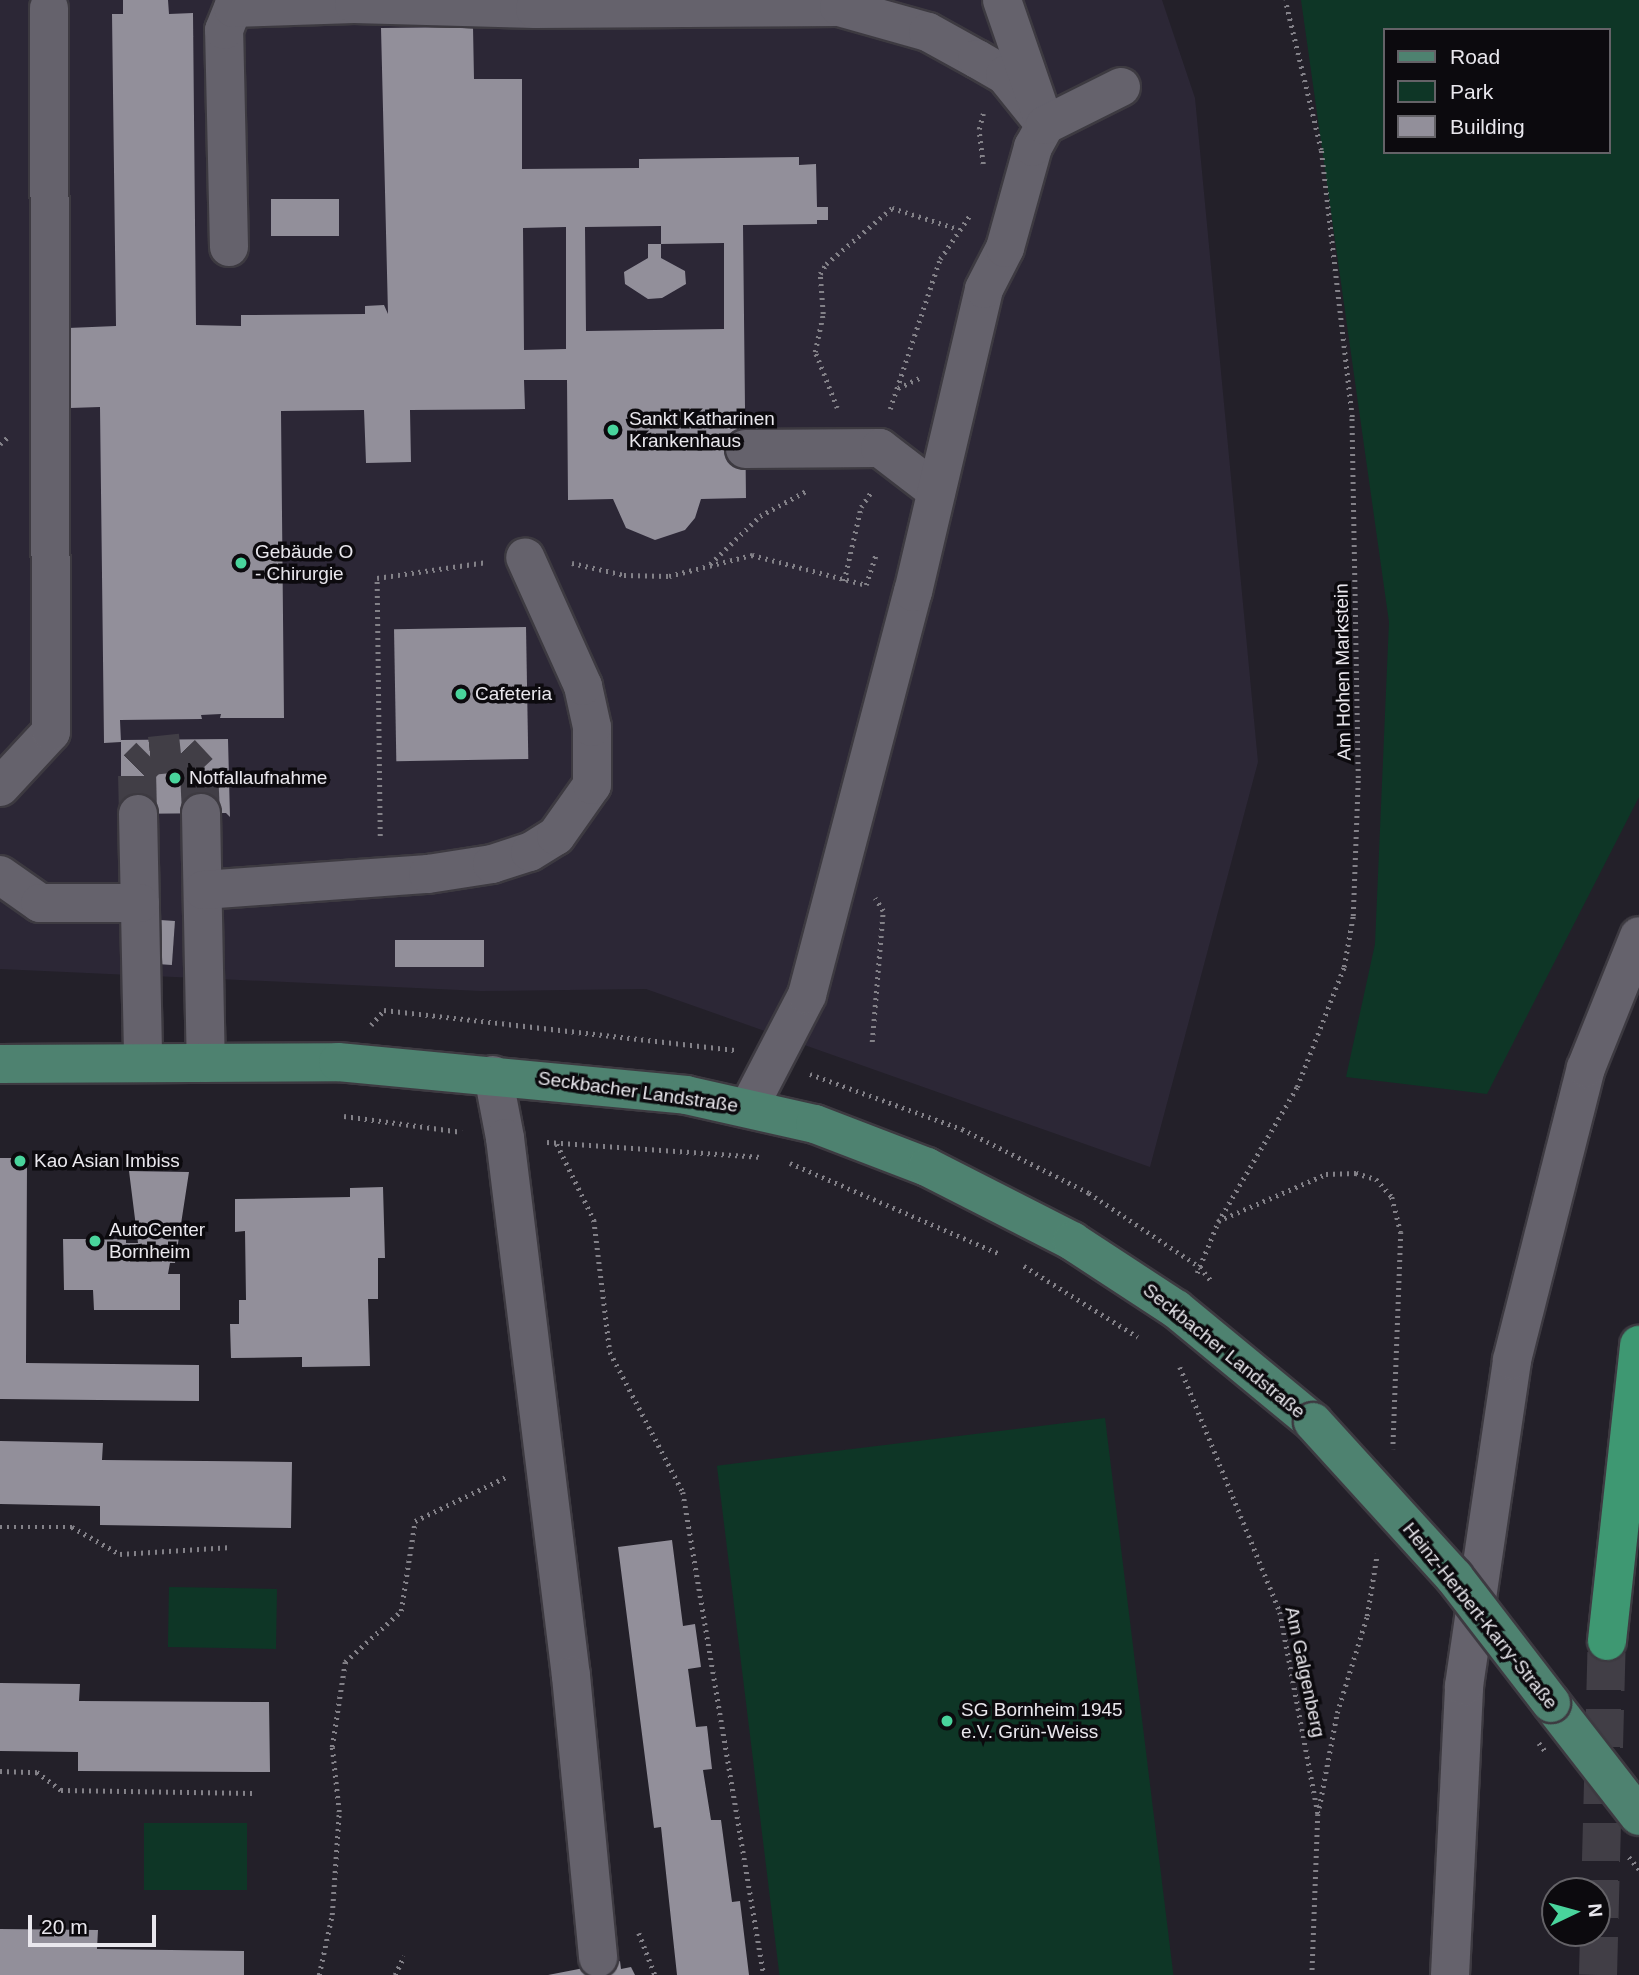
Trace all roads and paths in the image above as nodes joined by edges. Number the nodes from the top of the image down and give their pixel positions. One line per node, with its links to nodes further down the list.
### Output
1 (1003, 0): 6 (lane)
2 (1285, 0): 41 (path, Am Hohen Markstein)
3 (50, 8): 19 (lane)
4 (1005, 75): 6 (lane); 7 (path); 10 (lane)
5 (1121, 87): 6 (lane)
6 (1045, 125): 14 (lane)
7 (984, 169)
8 (972, 212): 9 (path)
9 (958, 229): 11 (path); 11 (path)
10 (229, 247)
11 (880, 448): 12 (lane); 14 (lane); 18 (path)
12 (746, 449)
13 (817, 483): 17 (path)
14 (936, 491): 33 (lane)
15 (878, 551): 18 (path)
16 (525, 557): 17 (path); 20 (path); 24 (lane)
17 (709, 565): 18 (path)
18 (844, 581)
19 (0, 787)
20 (379, 792)
21 (201, 813): 24 (lane)
22 (138, 814): 25 (lane)
23 (0, 875): 25 (lane)
24 (203, 890): 30 (lane)
25 (140, 903): 29 (lane)
26 (883, 911): 28 (path)
27 (1639, 936): 59 (lane)
28 (873, 1041)
29 (143, 1063): 30 (main road, Seckbacher Landstraße); 31 (main road, Seckbacher Landstraße)
30 (206, 1063): 32 (main road, Seckbacher Landstraße)
31 (0, 1064)
32 (493, 1075): 33 (main road, Seckbacher Landstraße); 35 (lane)
33 (749, 1107): 41 (main road, Seckbacher Landstraße)
34 (344, 1116): 35 (path)
35 (505, 1138): 36 (path); 46 (lane)
36 (556, 1143): 37 (path); 57 (path)
37 (765, 1157)
38 (779, 1158): 39 (path)
39 (1003, 1255)
40 (1015, 1261): 42 (path)
41 (1176, 1309): 45 (main road, Seckbacher Landstraße)
42 (1143, 1341)
43 (1639, 1345): 49 (highway)
44 (1189, 1371): 58 (path, Am Galgenberg)
45 (1312, 1422): 52 (main road, Heinz-Herbert-Karry-Straße, bridge)
46 (545, 1459): 54 (lane); 55 (path)
47 (0, 1527): 48 (path)
48 (232, 1547)
49 (1607, 1641)
50 (0, 1771): 51 (path)
51 (253, 1793)
52 (1639, 1816)
53 (404, 1956): 56 (path)
54 (598, 1958)
55 (319, 1975)
56 (396, 1975)
57 (764, 1975)
58 (1312, 1975)
59 (1450, 1975)

